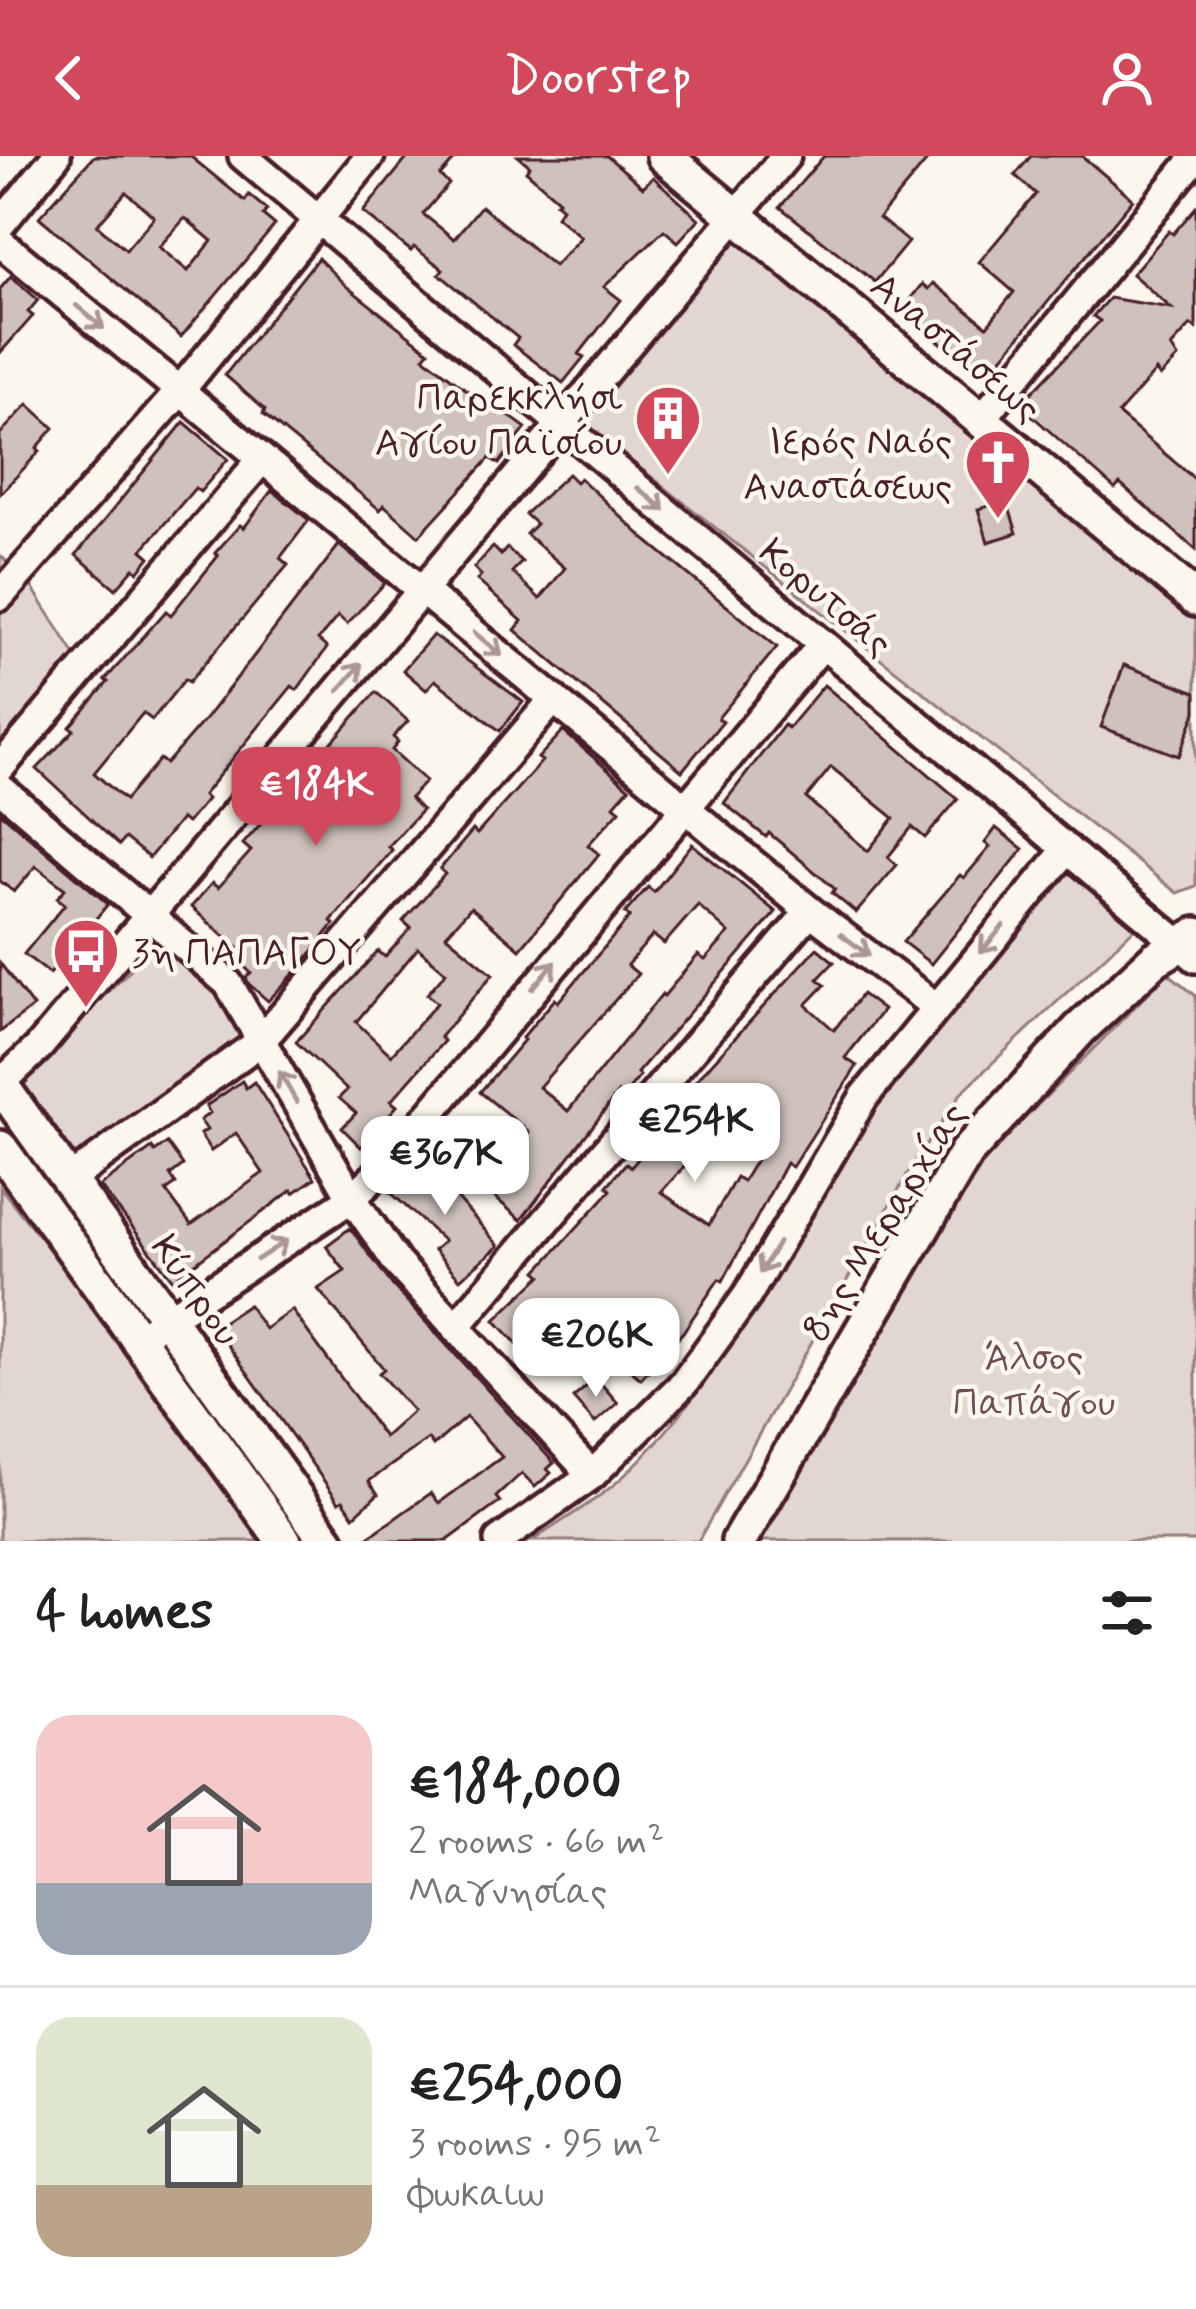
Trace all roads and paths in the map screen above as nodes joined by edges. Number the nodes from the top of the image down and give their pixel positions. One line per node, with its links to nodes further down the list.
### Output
1 (56, 156): 9 (street)
2 (243, 156): 8 (street, Κορυτσάς)
3 (370, 156): 8 (street)
4 (664, 156): 7 (street, Αναστάσεως)
5 (786, 156): 7 (street)
6 (1196, 157): 12 (street)
7 (736, 215): 12 (street, Αναστάσεως); 13 (street)
8 (317, 219): 11 (street); 13 (street, Κορυτσάς)
9 (0, 225)
10 (0, 242): 11 (street, one-way to 11)
11 (178, 392): 14 (street); 16 (street)
12 (980, 421): 17 (street, Αναστάσεως)
13 (561, 424): 15 (street); 18 (street, Κορυτσάς, one-way to 18)
14 (262, 460): 15 (street); 20 (street)
15 (424, 591): 19 (street, one-way to 19); 25 (street, one-way to 15)
16 (0, 596)
17 (1196, 598)
18 (823, 644): 22 (street); 23 (street, Κορυτσάς)
19 (554, 699): 22 (street); 28 (street)
20 (0, 768)
21 (0, 788): 25 (street)
22 (684, 805): 24 (street); 32 (street, one-way to 22)
23 (1067, 849): 26 (street, Κορυτσάς); 27 (street, one-way to 27)
24 (810, 911): 27 (street, one-way to 27); 33 (street)
25 (151, 913): 28 (street); 29 (street)
26 (1190, 945): 39 (street, 8ης Μεραρχίας)
27 (937, 1007): 35 (street, one-way to 35)
28 (261, 1041): 31 (street); 32 (street, one-way to 28)
29 (0, 1084): 31 (street, Κύπρου)
30 (0, 1148): 34 (street, Κύπρου)
31 (70, 1179): 34 (street, Κύπρου)
32 (352, 1198): 33 (street); 34 (street, one-way to 32)
33 (457, 1327): 35 (street)
34 (152, 1328): 36 (street, Κύπρου); 37 (street, Κύπρου)
35 (592, 1475): 38 (street)
36 (284, 1541)
37 (327, 1541)
38 (500, 1541)
39 (740, 1541)

